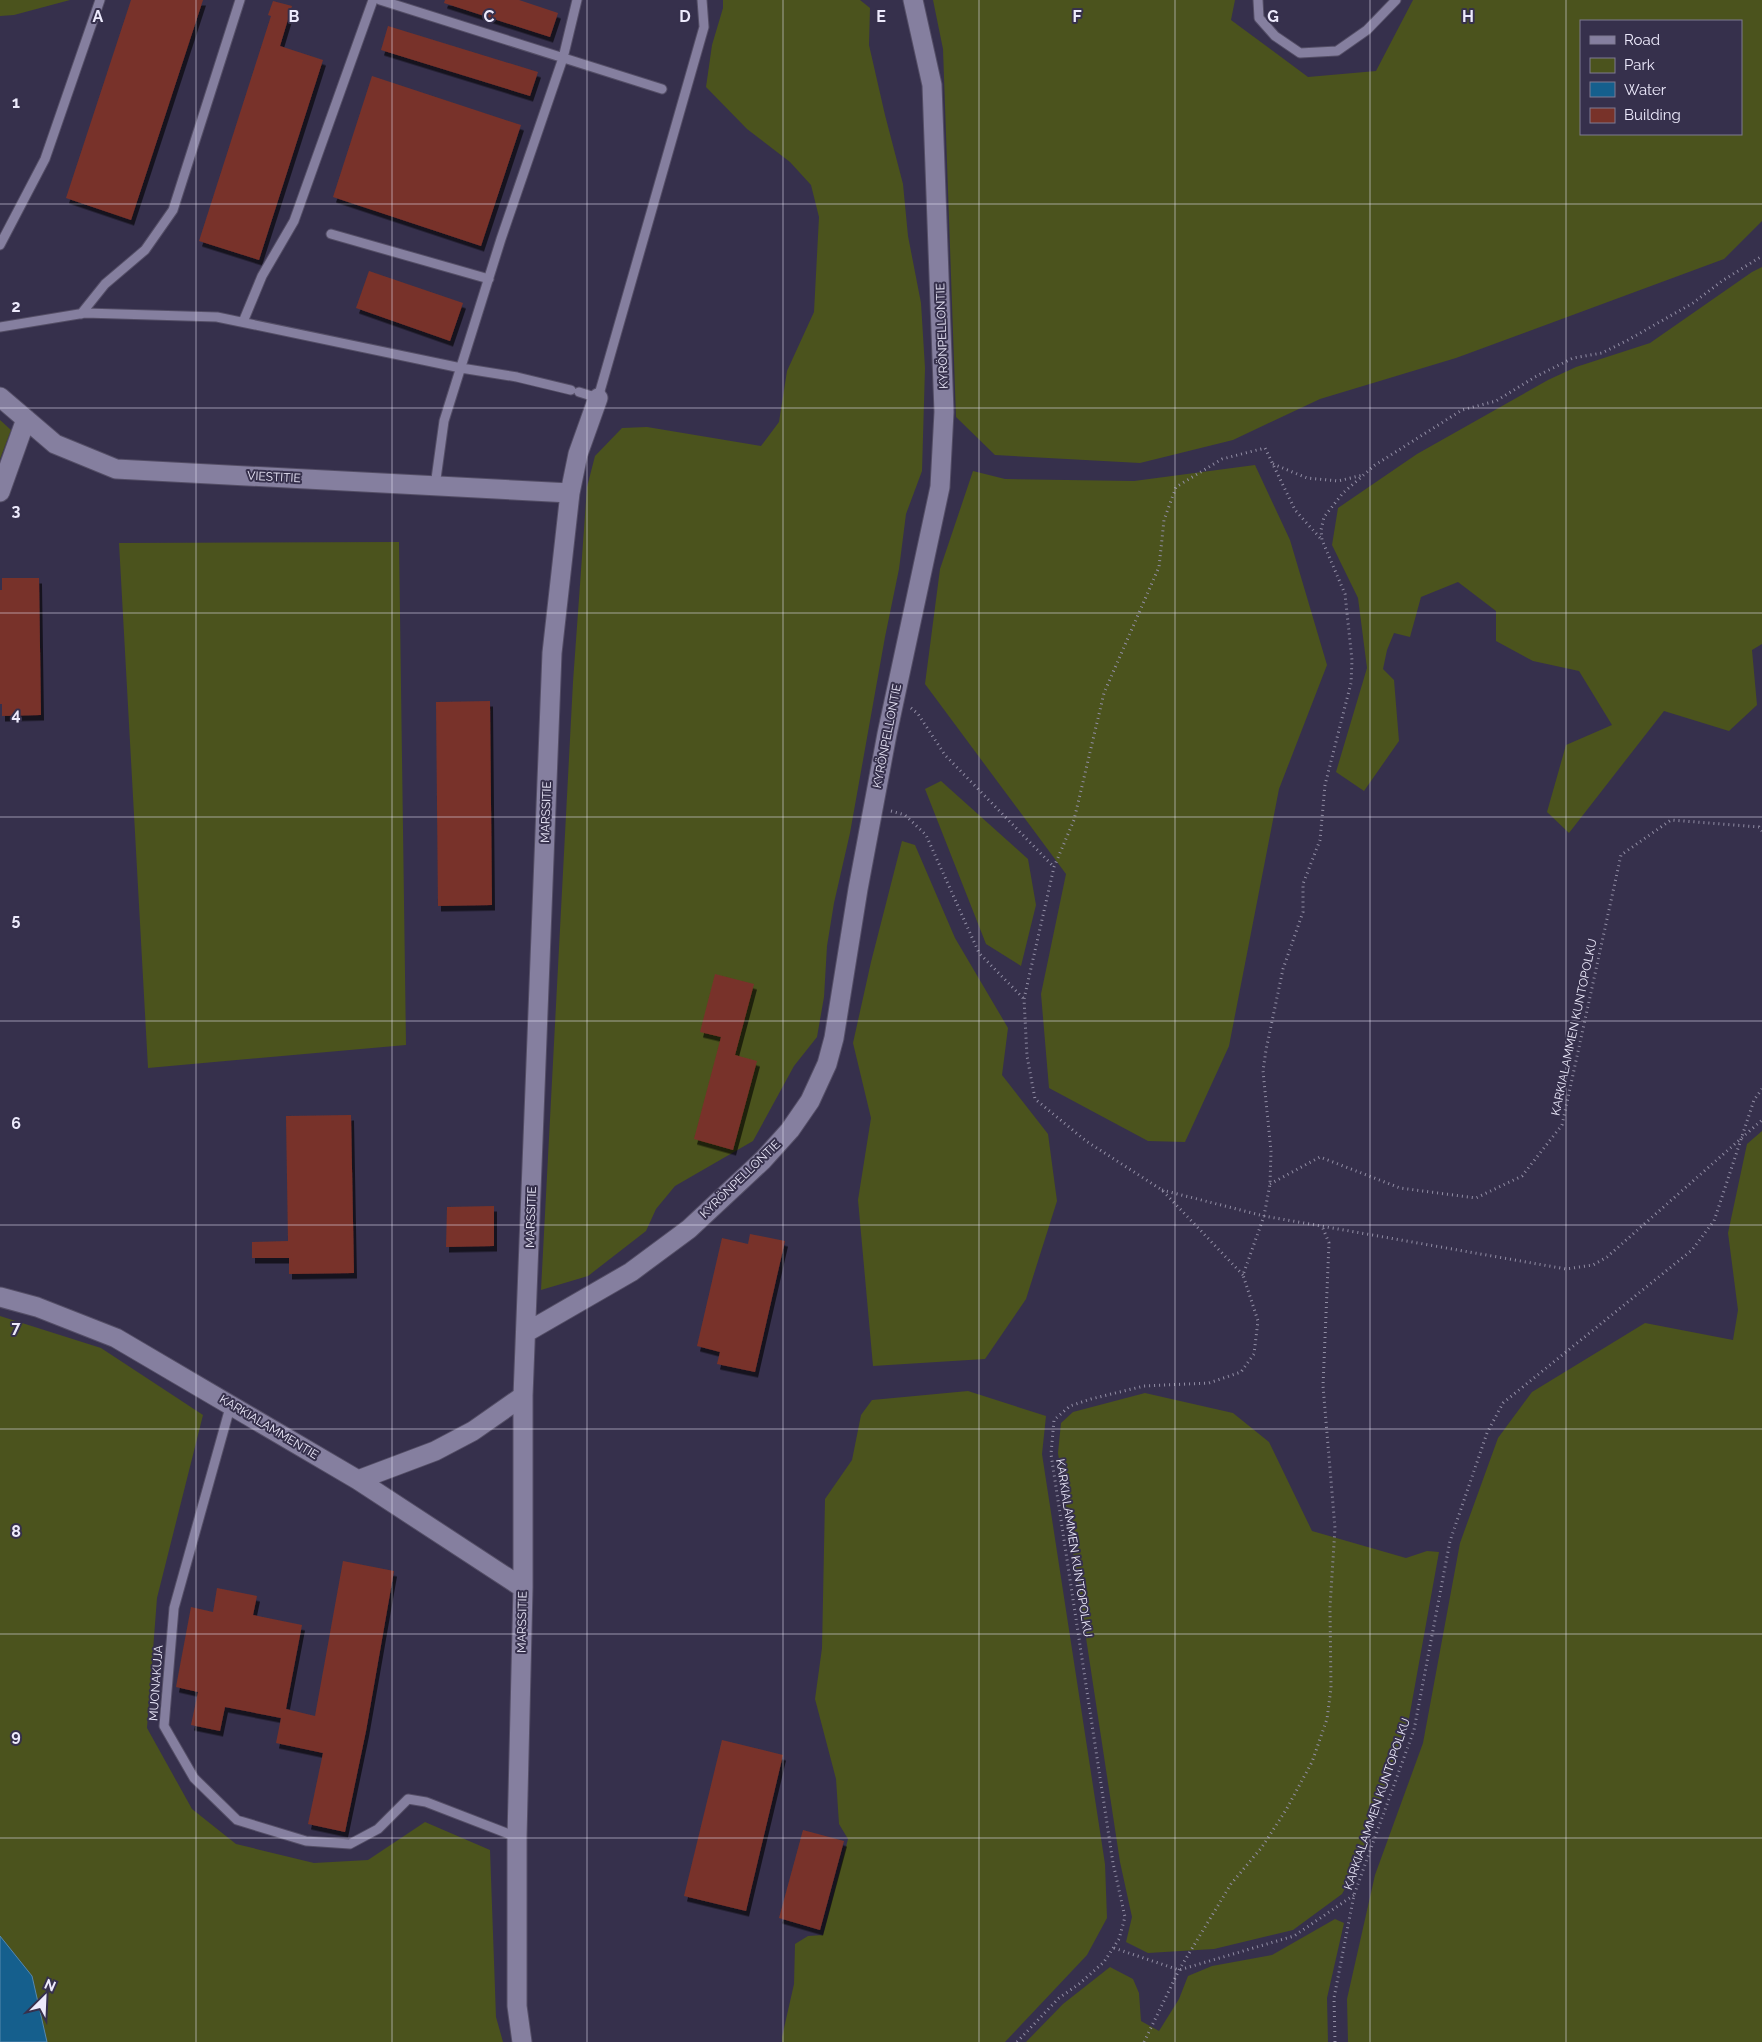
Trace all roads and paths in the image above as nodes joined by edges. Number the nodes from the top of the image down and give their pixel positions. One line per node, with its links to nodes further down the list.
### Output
1 (100, 0): 13 (lane)
2 (240, 0): 16 (lane)
3 (373, 0): 17 (lane)
4 (380, 0): 10 (lane)
5 (577, 0): 10 (lane)
6 (702, 0): 21 (lane)
7 (913, 0): 29 (street, KYRÖNPELLONTIE)
8 (1258, 0): 9 (lane)
9 (1396, 0)
10 (563, 58): 11 (lane); 15 (lane)
11 (662, 89)
12 (331, 234): 15 (lane)
13 (0, 245)
14 (1762, 256): 24 (path)
15 (489, 279): 19 (lane)
16 (81, 314): 17 (lane); 18 (lane)
17 (243, 322): 19 (lane)
18 (0, 327)
19 (461, 368): 21 (lane); 25 (lane)
20 (0, 397): 22 (street, VIESTITIE)
21 (598, 398): 27 (street, MARSSITIE)
22 (26, 419): 25 (street, VIESTITIE); 26 (street)
23 (1272, 463): 24 (path); 28 (path); 32 (path)
24 (1364, 475): 28 (path)
25 (435, 486): 27 (street, VIESTITIE)
26 (0, 492)
27 (570, 493): 43 (street, MARSSITIE)
28 (1322, 540): 37 (path)
29 (895, 695): 30 (street, KYRÖNPELLONTIE); 32 (path)
30 (874, 805): 33 (path); 43 (street, KYRÖNPELLONTIE)
31 (1762, 831): 37 (path, KARKIALAMMEN KUNTOPOLKU)
32 (1054, 868): 33 (path)
33 (1024, 998): 38 (path)
34 (1762, 1089): 36 (path, KARKIALAMMEN KUNTOPOLKU)
35 (1762, 1120): 36 (path)
36 (1740, 1138): 40 (path); 49 (path, KARKIALAMMEN KUNTOPOLKU)
37 (1270, 1184): 39 (path)
38 (1162, 1190): 39 (path); 41 (path)
39 (1264, 1216): 40 (path); 41 (path)
40 (1322, 1226): 51 (path)
41 (1243, 1275): 50 (path, KARKIALAMMEN KUNTOPOLKU)
42 (0, 1297): 45 (street, KARKIALAMMENTIE)
43 (527, 1332): 44 (street, MARSSITIE)
44 (524, 1396): 46 (street); 47 (street, MARSSITIE)
45 (231, 1404): 46 (street, KARKIALAMMENTIE); 48 (lane, MUONAKUJA)
46 (358, 1480): 47 (street, KARKIALAMMENTIE)
47 (523, 1588): 48 (street, MARSSITIE)
48 (517, 1837): 52 (street, MARSSITIE)
49 (1354, 1895): 51 (path); 55 (path, KARKIALAMMEN KUNTOPOLKU)
50 (1113, 1948): 51 (path); 53 (path, KARKIALAMMEN KUNTOPOLKU)
51 (1179, 1970): 54 (path)
52 (522, 2042)
53 (1016, 2042)
54 (1144, 2042)
55 (1335, 2042)

